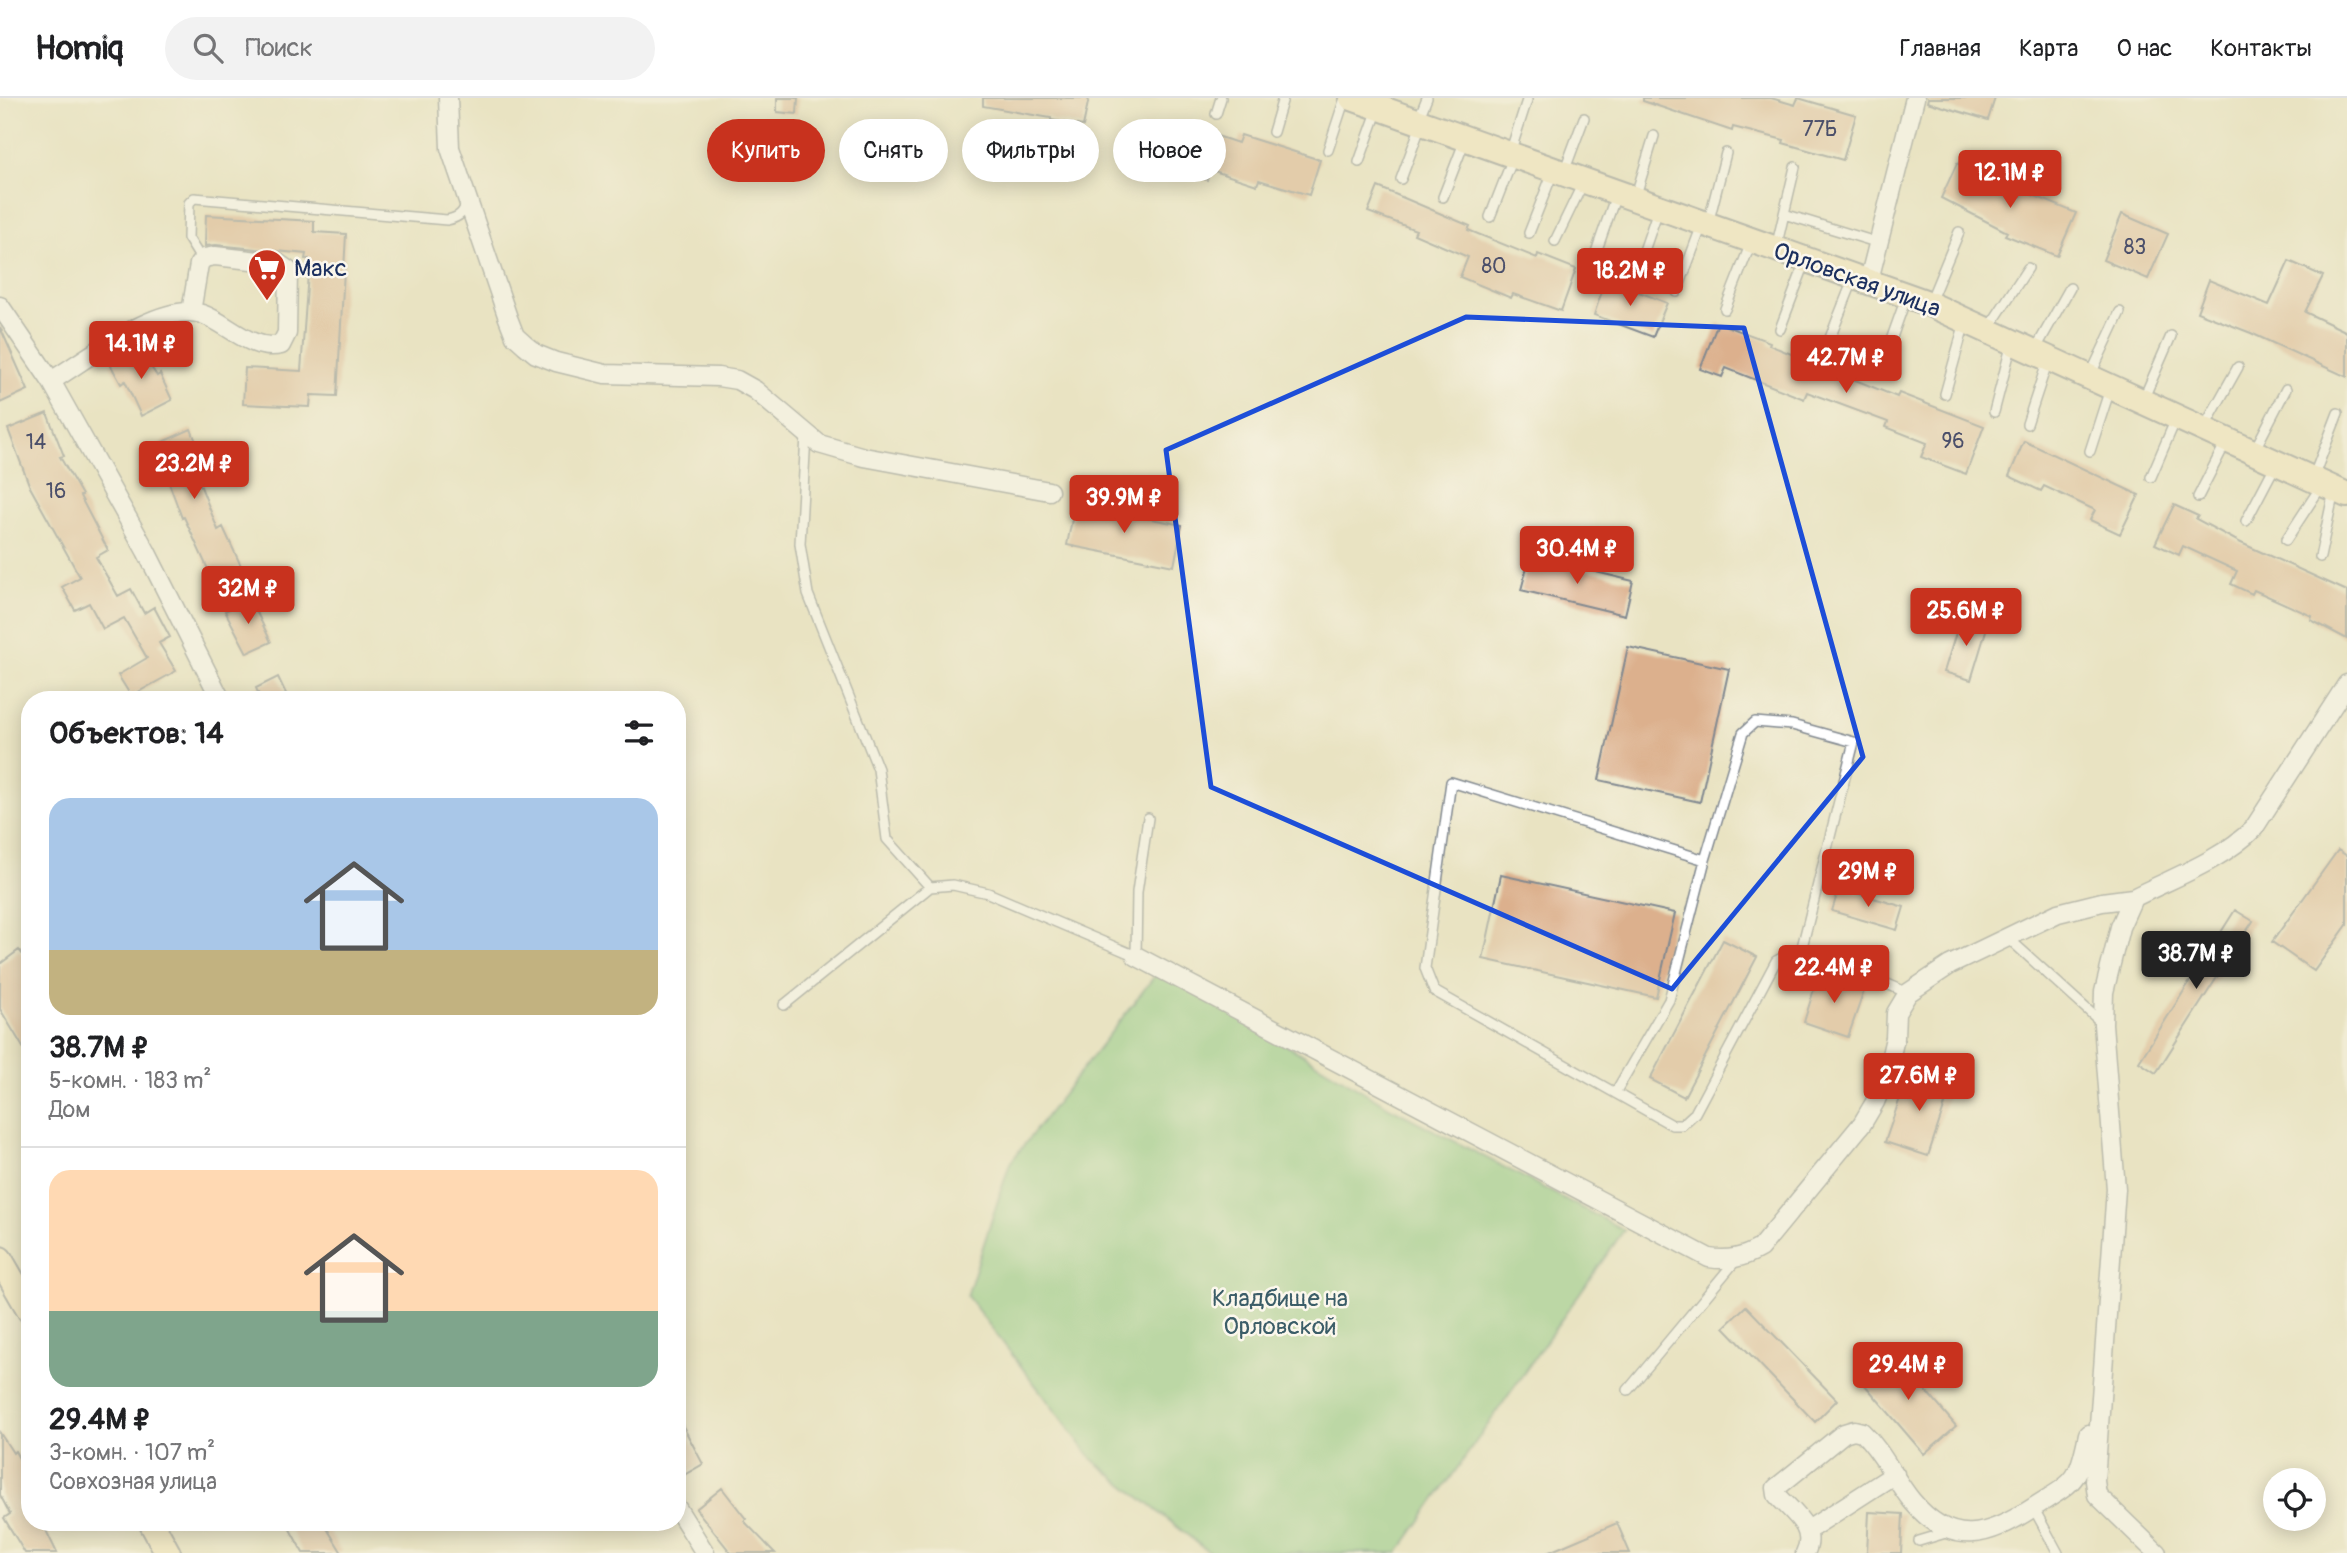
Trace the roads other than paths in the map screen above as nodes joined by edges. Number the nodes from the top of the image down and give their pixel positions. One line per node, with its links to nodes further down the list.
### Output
1 (449, 98): 24 (street)
2 (1221, 98): 10 (lane)
3 (1283, 98): 13 (lane)
4 (1345, 98): 16 (lane)
5 (1352, 98): 9 (main road, Орловская улица)
6 (1427, 98): 12 (lane)
7 (1915, 98): 34 (street)
8 (1527, 100): 18 (lane)
9 (1379, 107): 12 (main road, Орловская улица); 19 (lane)
10 (1216, 114)
11 (1584, 118): 21 (lane)
12 (1420, 122): 15 (main road, Орловская улица); 22 (lane)
13 (1273, 132)
14 (1654, 136): 23 (lane)
15 (1466, 139): 18 (main road, Орловская улица); 25 (lane)
16 (1328, 149)
17 (1726, 153): 29 (lane)
18 (1511, 155): 21 (main road, Орловская улица); 28 (lane)
19 (1359, 162)
20 (1795, 167): 27 (lane)
21 (1567, 175): 23 (main road, Орловская улица); 31 (lane); 33 (lane)
22 (1401, 179)
23 (1625, 196): 26 (main road, Орловская улица); 36 (lane)
24 (467, 197): 37 (lane); 66 (street)
25 (1443, 197)
26 (1658, 208): 29 (main road, Орловская улица); 40 (lane)
27 (1784, 214): 34 (lane); 35 (lane)
28 (1490, 217)
29 (1705, 225): 32 (main road, Орловская улица); 43 (lane)
30 (1959, 232): 44 (lane)
31 (1529, 233)
32 (1751, 241): 35 (main road, Орловская улица); 46 (lane)
33 (1555, 242)
34 (1879, 243): 41 (street)
35 (1775, 250): 38 (main road, Орловская улица)
36 (1594, 258)
37 (201, 259): 47 (street); 47 (street)
38 (1806, 261): 41 (main road, Орловская улица); 50 (lane)
39 (2028, 268): 49 (lane)
40 (1635, 277)
41 (1861, 281): 44 (main road, Орловская улица); 52 (lane)
42 (2070, 288): 53 (lane)
43 (1677, 292)
44 (1918, 300): 49 (main road, Орловская улица); 55 (lane)
45 (0, 306): 56 (street)
46 (1725, 309)
47 (191, 312): 56 (street)
48 (2120, 312): 57 (lane)
49 (1976, 325): 53 (main road, Орловская улица); 59 (lane)
50 (1780, 329)
51 (2171, 336): 60 (lane)
52 (1826, 348)
53 (2031, 351): 57 (main road, Орловская улица); 61 (lane); 64 (lane)
54 (2238, 367): 65 (lane)
55 (1880, 371)
56 (51, 381): 79 (street)
57 (2100, 382): 60 (main road, Орловская улица); 68 (lane)
58 (2286, 389): 69 (lane)
59 (1945, 394)
60 (2143, 401): 63 (main road, Орловская улица)
61 (1994, 412)
62 (2338, 413): 72 (lane)
63 (2176, 417): 65 (main road, Орловская улица); 71 (lane)
64 (2027, 425)
65 (2203, 429): 67 (main road, Орловская улица)
66 (807, 433): 73 (street); 82 (lane)
67 (2227, 440): 69 (main road, Орловская улица); 74 (lane)
68 (2090, 451)
69 (2253, 452): 70 (main road, Орловская улица)
70 (2276, 463): 72 (main road, Орловская улица); 75 (lane)
71 (2151, 477)
72 (2329, 487): 76 (lane); 77 (lane)
73 (1049, 491)
74 (2198, 497)
75 (2246, 521)
76 (2286, 540)
77 (2320, 557)
78 (2347, 684): 83 (street)
79 (216, 691)
80 (1148, 818): 86 (lane)
81 (1705, 860): 85 (lane); 90 (lane); 90 (lane)
82 (930, 887): 86 (lane); 88 (lane)
83 (2133, 898): 84 (street); 89 (street)
84 (2007, 937): 87 (street); 89 (lane)
85 (1802, 947): 87 (lane); 90 (lane)
86 (1136, 956): 91 (street)
87 (1908, 993): 91 (street)
88 (784, 1005)
89 (2103, 1024): 95 (street)
90 (1615, 1093)
91 (1738, 1258): 94 (lane)
92 (0, 1259): 93 (main road)
93 (21, 1295)
94 (1628, 1390)
95 (2098, 1421): 97 (street); 98 (street)
96 (1895, 1474): 102 (street); 104 (street); 104 (street)
97 (2066, 1487): 98 (street); 99 (street)
98 (2097, 1495): 108 (street)
99 (2034, 1507): 102 (street); 107 (lane)
100 (686, 1522): 106 (street)
101 (156, 1531): 105 (main road)
102 (1951, 1532): 103 (lane)
103 (1919, 1541)
104 (1809, 1545)
105 (168, 1553)
106 (705, 1553)
107 (2058, 1553)
108 (2157, 1553)

